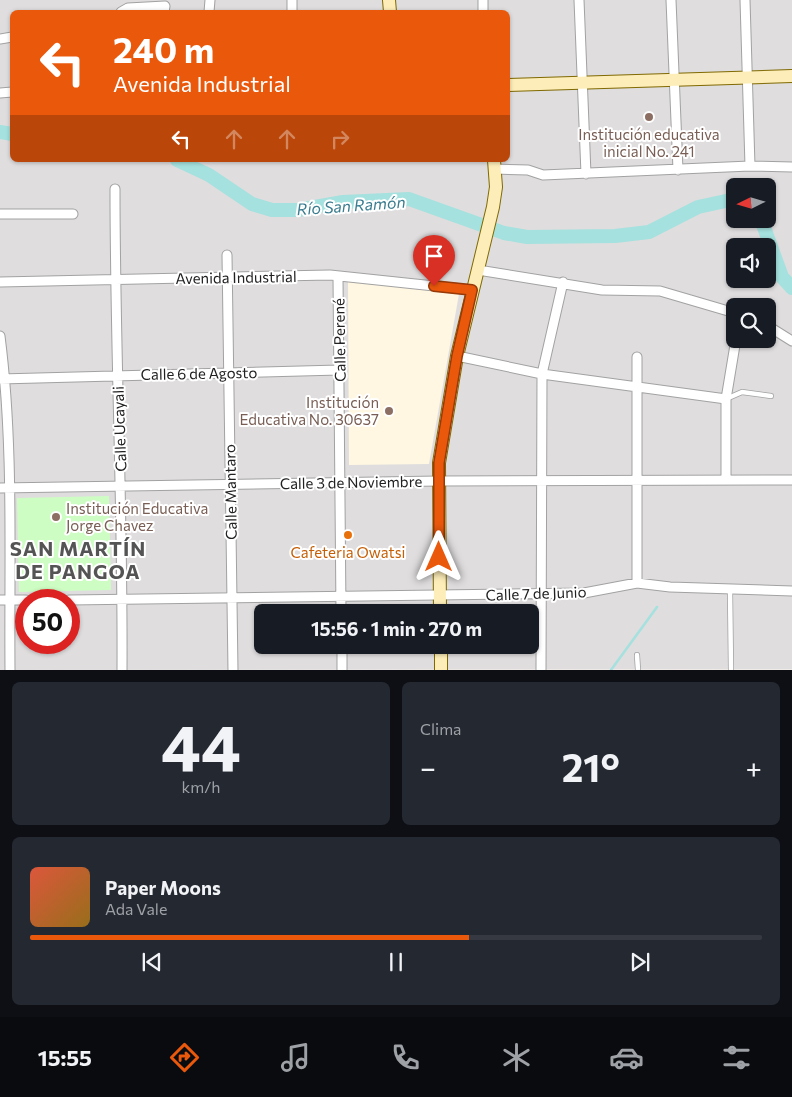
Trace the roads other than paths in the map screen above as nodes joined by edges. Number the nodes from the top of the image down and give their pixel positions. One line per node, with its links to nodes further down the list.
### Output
1 (579, 0): 9 (street)
2 (671, 0): 8 (street)
3 (745, 0): 6 (street)
4 (124, 10): 5 (street)
5 (164, 10)
6 (748, 76): 7 (main road); 8 (main road); 12 (street)
7 (792, 76)
8 (675, 78): 9 (main road); 14 (street)
9 (581, 82): 10 (main road); 15 (street)
10 (510, 85)
11 (494, 164): 15 (street); 20 (main road)
12 (750, 166): 13 (street); 14 (street)
13 (792, 167)
14 (678, 170): 15 (street)
15 (586, 174)
16 (115, 190): 23 (street, Calle Ucayali)
17 (0, 214): 18 (street)
18 (73, 214)
19 (227, 255): 22 (street, Calle Mantaro)
20 (478, 270): 25 (street); 26 (main road)
21 (338, 276): 22 (street, Avenida Industrial); 26 (street, Avenida Industrial); 34 (street, Calle Perené)
22 (227, 278): 23 (street, Avenida Industrial); 35 (street, Calle Mantaro)
23 (115, 279): 24 (street, Avenida Industrial); 37 (street, Calle Ucayali)
24 (0, 282)
25 (563, 282): 27 (street); 36 (street)
26 (472, 290): 32 (main road)
27 (726, 310)
28 (776, 331): 30 (street)
29 (0, 336): 38 (street)
30 (792, 341)
31 (734, 348): 41 (street)
32 (457, 356): 36 (street); 44 (main road)
33 (638, 357): 39 (street)
34 (339, 370): 35 (street, Calle 6 de Agosto); 47 (street, Calle Perené)
35 (227, 373): 37 (street, Calle 6 de Agosto); 48 (street, Calle Mantaro)
36 (542, 374): 39 (street); 45 (street)
37 (117, 375): 38 (street, Calle 6 de Agosto); 49 (street, Calle Ucayali)
38 (3, 378): 50 (street)
39 (637, 386): 41 (street); 46 (street)
40 (771, 396): 41 (lane)
41 (726, 399): 42 (street)
42 (726, 479): 43 (street, Calle 3 de Noviembre); 46 (street, Calle 3 de Noviembre)
43 (792, 480)
44 (439, 481): 45 (street, Calle 3 de Noviembre); 47 (street, Calle 3 de Noviembre); 55 (main road)
45 (540, 481): 46 (street, Calle 3 de Noviembre); 54 (street)
46 (638, 481): 51 (street)
47 (340, 482): 48 (street, Calle 3 de Noviembre); 56 (street, Calle Perené)
48 (230, 484): 49 (street, Calle 3 de Noviembre); 57 (street, Calle Mantaro)
49 (121, 487): 50 (street, Calle 3 de Noviembre); 62 (street, Calle Ucayali)
50 (4, 488): 59 (street)
51 (637, 583): 52 (street, Calle 7 de Junio); 54 (street, Calle 7 de Junio)
52 (730, 589): 53 (street, Calle 7 de Junio); 75 (lane)
53 (792, 591)
54 (540, 593): 55 (street, Calle 7 de Junio); 73 (street)
55 (439, 595): 56 (street, Calle 7 de Junio); 64 (main road)
56 (340, 596): 57 (street, Calle 7 de Junio); 63 (street, Calle Perené)
57 (232, 599): 62 (street, Calle 7 de Junio); 70 (street, Calle Mantaro)
58 (0, 600): 59 (street)
59 (10, 600): 60 (street); 68 (street)
60 (15, 600)
61 (80, 600): 62 (street, Calle 7 de Junio)
62 (122, 600): 69 (street, Calle Ucayali)
63 (340, 604)
64 (440, 604)
65 (342, 654): 71 (street)
66 (441, 654): 72 (main road)
67 (637, 655): 74 (lane)
68 (10, 670)
69 (122, 670)
70 (233, 670)
71 (342, 670)
72 (441, 670)
73 (541, 670)
74 (638, 670)
75 (731, 670)

